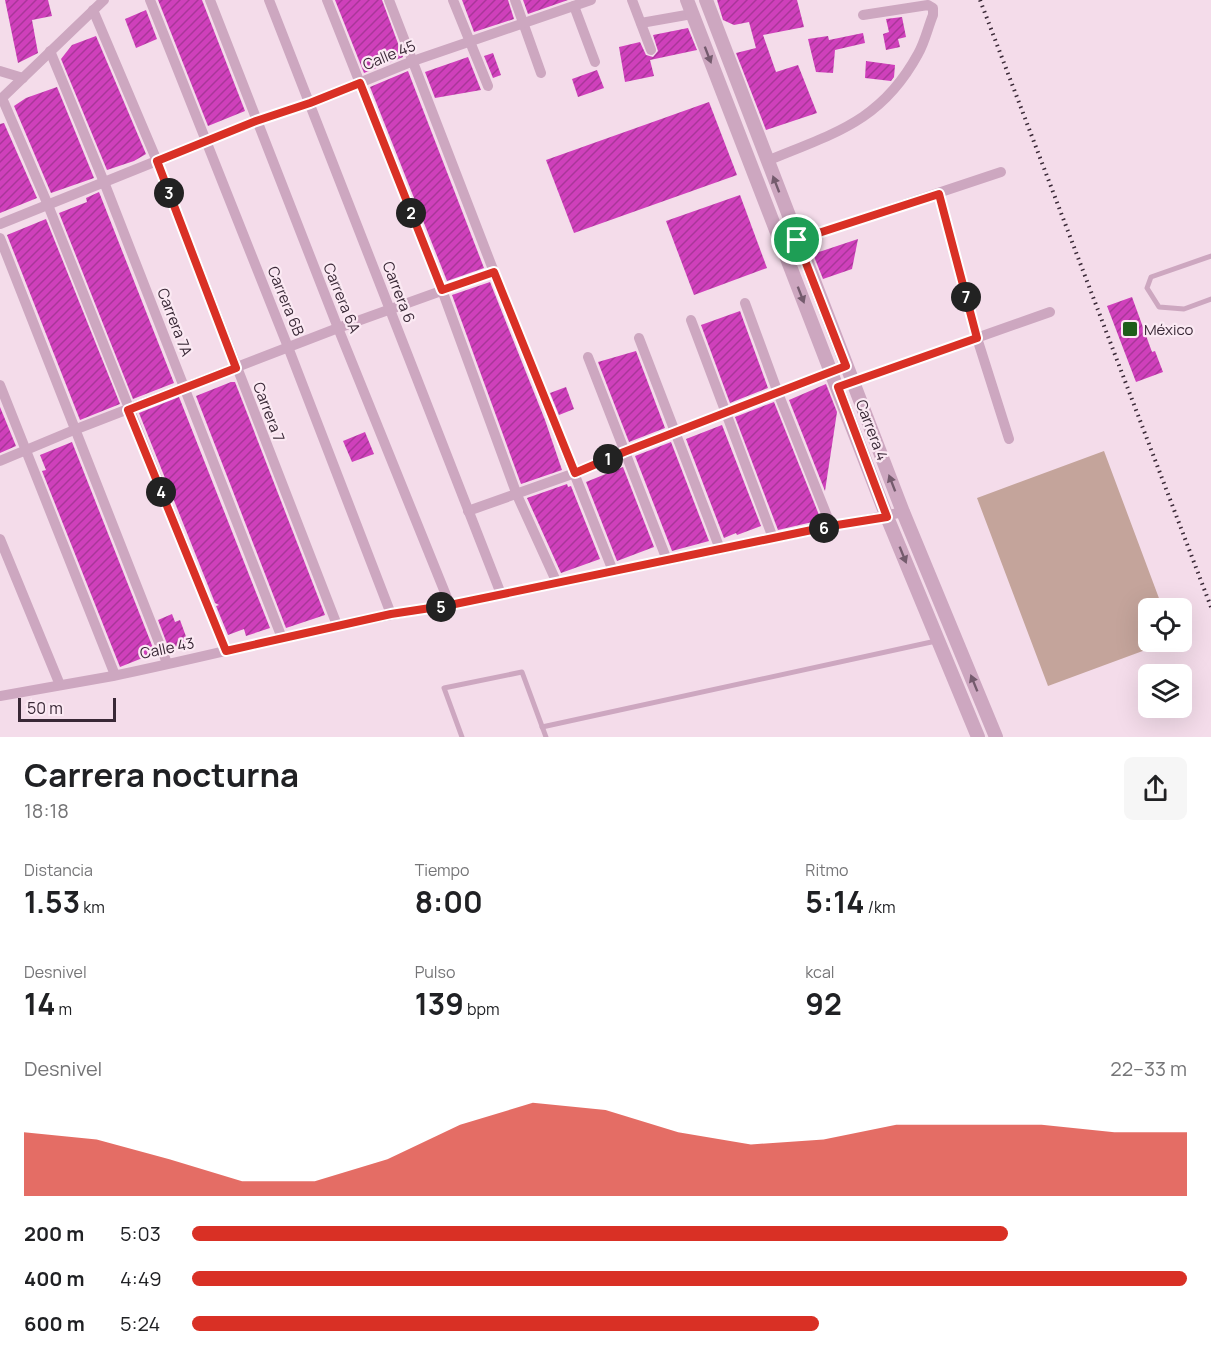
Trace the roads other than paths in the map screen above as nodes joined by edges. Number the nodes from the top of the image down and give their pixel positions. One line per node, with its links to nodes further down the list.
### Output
1 (104, 0): 14 (street)
2 (150, 0): 31 (street, Carrera 6B)
3 (210, 0): 30 (street, Carrera 6A)
4 (269, 0): 29 (street, Carrera 6)
5 (327, 0): 26 (street)
6 (389, 0): 21 (street)
7 (453, 0): 18 (street)
8 (515, 0): 16 (street)
9 (591, 0): 12 (street, Calle 45)
10 (632, 0): 17 (street)
11 (706, 0): 33 (street, Carrera 4)
12 (574, 6): 16 (street, Calle 45); 22 (street)
13 (690, 7): 17 (street); 56 (street, Carrera 4, one-way to 56)
14 (93, 10): 20 (street); 32 (street, Carrera 7)
15 (863, 15): 33 (street)
16 (524, 23): 18 (street, Calle 45); 24 (street)
17 (641, 23): 19 (street)
18 (469, 42): 21 (street, Calle 45); 27 (street)
19 (651, 50)
20 (50, 51): 25 (street); 35 (street, Carrera 7A)
21 (413, 61): 26 (street, Calle 45); 42 (street)
22 (595, 62)
23 (0, 71): 25 (street)
24 (541, 73)
25 (23, 78): 28 (street)
26 (360, 83): 29 (street, Calle 45); 43 (street)
27 (488, 86)
28 (1, 99): 37 (street)
29 (310, 103): 30 (street, Calle 45); 46 (street, Carrera 6)
30 (256, 121): 31 (street, Calle 45); 49 (street, Carrera 6A)
31 (206, 142): 32 (street, Calle 45); 52 (street, Carrera 6B)
32 (157, 161): 35 (street, Calle 45); 55 (street, Carrera 7)
33 (767, 161): 40 (street, Carrera 4, one-way to 33)
34 (1001, 172): 36 (street)
35 (104, 182): 37 (street, Calle 45); 60 (street, Carrera 7A)
36 (939, 194): 40 (street); 51 (street)
37 (48, 205): 38 (street, Calle 45); 62 (street)
38 (0, 224)
39 (0, 238): 64 (street)
40 (797, 240): 54 (street, Carrera 4)
41 (1211, 256): 44 (lane)
42 (494, 272): 43 (street); 70 (street)
43 (442, 290): 46 (street); 71 (street)
44 (1211, 298)
45 (745, 303): 61 (street)
46 (390, 309): 49 (street); 72 (street, Carrera 6)
47 (1050, 312): 51 (street)
48 (691, 320): 63 (street)
49 (338, 328): 52 (street); 83 (street, Carrera 6A)
50 (639, 338): 65 (street)
51 (977, 338): 57 (street); 66 (street)
52 (288, 347): 55 (street); 84 (street, Carrera 6B)
53 (588, 357): 68 (street)
54 (846, 366): 56 (street); 57 (street, Carrera 4)
55 (236, 368): 60 (street); 85 (street, Carrera 7)
56 (831, 372): 59 (street, Carrera 4); 61 (street)
57 (854, 382): 59 (street); 73 (street, Carrera 4, one-way to 57)
58 (0, 385): 67 (street)
59 (838, 387): 74 (street, Carrera 4)
60 (184, 388): 62 (street); 86 (street, Carrera 7A)
61 (778, 393): 63 (street); 75 (street)
62 (128, 410): 64 (street); 88 (street)
63 (725, 413): 65 (street); 77 (street)
64 (74, 430): 67 (street); 89 (street)
65 (676, 432): 68 (street); 78 (street)
66 (1009, 439)
67 (25, 450): 69 (street); 90 (street)
68 (624, 452): 70 (street); 79 (street)
69 (0, 460)
70 (575, 473): 71 (street); 80 (street)
71 (517, 495): 72 (street); 81 (street)
72 (468, 511): 82 (street, Carrera 6)
73 (903, 513): 74 (street, Calle 43); 97 (street, Carrera 4, one-way to 73)
74 (887, 517): 75 (street, Calle 43); 87 (street, Carrera 4, one-way to 87)
75 (831, 526): 77 (street, Calle 43)
76 (0, 538): 91 (street)
77 (773, 538): 78 (street, Calle 43)
78 (720, 549): 79 (street, Calle 43)
79 (667, 560): 80 (street, Calle 43)
80 (613, 571): 81 (street, Calle 43)
81 (557, 583): 82 (street, Calle 43)
82 (501, 594): 83 (street, Calle 43)
83 (450, 605): 84 (street, Calle 43)
84 (391, 614): 85 (street, Calle 43)
85 (337, 625): 86 (street, Calle 43)
86 (282, 638): 88 (street, Calle 43)
87 (938, 641): 93 (lane); 96 (street, Carrera 4)
88 (226, 651): 89 (street, Calle 43)
89 (167, 663): 90 (street, Calle 43)
90 (114, 675): 91 (street, Calle 43)
91 (60, 686): 92 (street, Calle 43)
92 (1, 692)
93 (542, 727): 94 (lane); 95 (lane)
94 (462, 737)
95 (546, 737)
96 (978, 737)
97 (996, 737)

